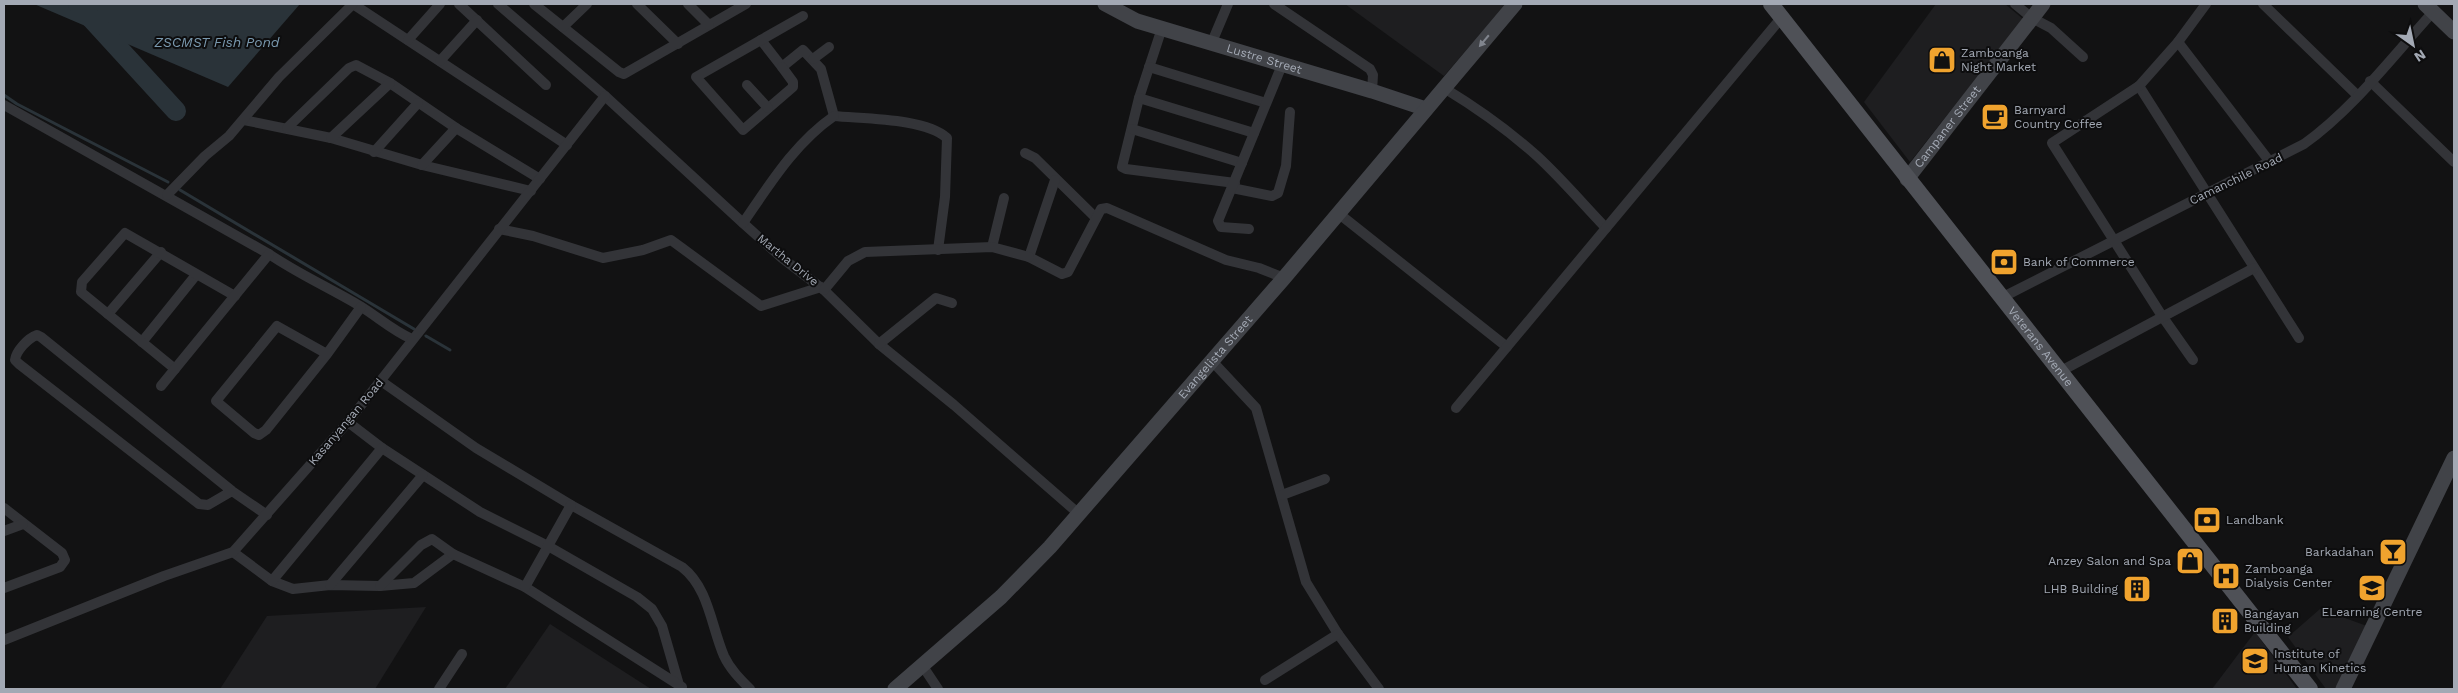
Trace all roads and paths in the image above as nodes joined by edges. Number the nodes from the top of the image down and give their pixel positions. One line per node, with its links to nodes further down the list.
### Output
1 (353, 4): 28 (street); 57 (street)
2 (440, 4): 28 (street)
3 (459, 4): 23 (street)
4 (498, 4): 48 (street, Martha Drive)
5 (587, 4): 25 (street)
6 (637, 4): 32 (street)
7 (688, 4): 24 (street)
8 (1105, 4): 26 (main road, Lustre Street)
9 (1228, 4): 30 (street)
10 (1274, 4): 46 (street)
11 (1515, 4): 45 (main road, Evangelista Street, one-way to 45)
12 (1771, 4): 21 (main road, Veterans Avenue)
13 (2015, 4): 22 (street)
14 (2043, 4): 22 (main road, Campaner Street)
15 (2206, 4): 31 (street)
16 (2263, 4): 47 (street)
17 (537, 5): 25 (street)
18 (740, 5): 24 (street)
19 (2429, 8): 27 (main road); 40 (street, Camanchile Road)
20 (803, 16): 29 (street)
21 (1782, 17): 71 (main road, Veterans Avenue); 81 (street)
22 (2032, 18): 34 (street); 71 (main road, Campaner Street)
23 (477, 20): 36 (street); 42 (street)
24 (709, 26): 32 (street)
25 (563, 27): 32 (street)
26 (1162, 28): 30 (main road, Lustre Street); 39 (street)
27 (2454, 32)
28 (408, 40): 36 (street)
29 (761, 40): 38 (street); 53 (street)
30 (1212, 42): 37 (main road, Lustre Street)
31 (2178, 42): 44 (street); 66 (street)
32 (678, 44)
33 (829, 47): 35 (street)
34 (2083, 57)
35 (813, 59): 38 (street); 56 (street)
36 (440, 61): 63 (street)
37 (1282, 65): 46 (main road, Lustre Street); 51 (street)
38 (782, 67): 53 (street)
39 (1149, 67): 49 (street); 51 (street)
40 (2370, 81): 47 (street, Camanchile Road); 67 (street)
41 (390, 83): 50 (street); 58 (street); 62 (street)
42 (546, 85)
43 (747, 85): 53 (street)
44 (2139, 86): 75 (street); 84 (street)
45 (1444, 88): 54 (main road, Evangelista Street); 81 (street)
46 (1372, 91): 54 (main road, Lustre Street)
47 (2357, 95): 66 (street, Camanchile Road)
48 (605, 96): 63 (street, Kasanyangan Road); 80 (street, Martha Drive)
49 (1139, 98): 60 (street); 61 (street)
50 (418, 103): 59 (street); 64 (street)
51 (1266, 103): 61 (street)
52 (4, 105): 76 (street)
53 (768, 108)
54 (1426, 109): 78 (main road, Evangelista Street)
55 (1290, 112): 73 (street)
56 (834, 116): 80 (street); 86 (street)
57 (244, 120): 58 (street); 76 (street)
58 (287, 128): 62 (street)
59 (456, 128): 69 (street); 70 (street)
60 (1132, 129): 68 (street); 73 (street)
61 (1254, 134): 68 (street)
62 (331, 138): 64 (street)
63 (567, 145): 70 (street, Kasanyangan Road)
64 (374, 152): 69 (street)
65 (1025, 153): 72 (street)
66 (2270, 162): 75 (street, Camanchile Road)
67 (2454, 162)
68 (1242, 163): 73 (street)
69 (422, 165): 74 (street)
70 (540, 179): 74 (street, Kasanyangan Road)
71 (1907, 179): 95 (main road, Veterans Avenue)
72 (1056, 180): 79 (street); 89 (street)
73 (1234, 185): 83 (street)
74 (531, 191): 82 (street, Kasanyangan Road)
75 (2206, 193): 84 (street, Camanchile Road); 90 (street)
76 (167, 196): 88 (street)
77 (1004, 198): 85 (street)
78 (1338, 213): 92 (main road, Evangelista Street); 104 (street)
79 (1096, 218): 89 (street); 92 (street)
80 (743, 223): 93 (street, Martha Drive)
81 (1606, 228): 104 (street)
82 (499, 229): 93 (street); 101 (street, Kasanyangan Road)
83 (1249, 229)
84 (2114, 240): 95 (street, Camanchile Road); 99 (street)
85 (992, 248): 86 (street); 89 (street)
86 (938, 250): 93 (street)
87 (161, 252): 91 (street); 98 (street); 98 (street)
88 (269, 254): 94 (street); 97 (street)
89 (1029, 258)
90 (2254, 268): 99 (street); 100 (street)
91 (196, 275): 94 (street); 102 (street)
92 (1284, 278): 107 (main road, Evangelista Street)
93 (822, 288): 103 (street, Martha Drive)
94 (235, 296): 108 (street)
95 (2003, 297): 109 (main road, Veterans Avenue)
96 (952, 303): 103 (street)
97 (361, 307): 101 (street); 105 (street)
98 (108, 314): 102 (street)
99 (2162, 316): 106 (street); 109 (street)
100 (2299, 338)
101 (412, 339): 110 (street, Kasanyangan Road)
102 (142, 342): 108 (street)
103 (880, 344): 122 (street, Martha Drive)
104 (1507, 346): 112 (street)
105 (327, 354): 105 (street)
106 (2193, 360)
107 (1212, 361): 119 (street); 122 (main road, Evangelista Street)
108 (175, 369): 111 (street)
109 (2061, 371): 145 (main road, Veterans Avenue)
110 (381, 381): 113 (street, Kasanyangan Road); 120 (street)
111 (161, 386)
112 (1456, 408)
113 (348, 422): 114 (street); 123 (street, Kasanyangan Road)
114 (382, 448): 116 (street); 129 (street)
115 (2454, 458): 146 (main road)
116 (423, 475): 126 (street); 130 (street)
117 (1325, 480): 119 (street)
118 (232, 491): 118 (street); 123 (street)
119 (1282, 495): 134 (street)
120 (571, 505): 126 (street); 141 (street)
121 (4, 508): 124 (street)
122 (1079, 514): 137 (main road, Evangelista Street)
123 (267, 515): 127 (street, Kasanyangan Road)
124 (23, 524): 125 (street); 133 (street)
125 (4, 531)
126 (548, 546): 132 (street); 139 (street)
127 (234, 552): 129 (street); 135 (street, Kasanyangan Road)
128 (453, 554): 131 (street); 131 (street); 132 (street)
129 (272, 581): 130 (street)
130 (330, 585): 131 (street)
131 (380, 586)
132 (525, 587): 139 (street)
133 (4, 588)
134 (1338, 634): 138 (street); 144 (street)
135 (4, 640)
136 (462, 654): 140 (street)
137 (922, 665): 142 (main road, Evangelista Street); 143 (street)
138 (1265, 680)
139 (682, 687)
140 (439, 689)
141 (750, 689)
142 (895, 689)
143 (938, 689)
144 (1380, 689)
145 (2310, 689)
146 (2344, 689)

